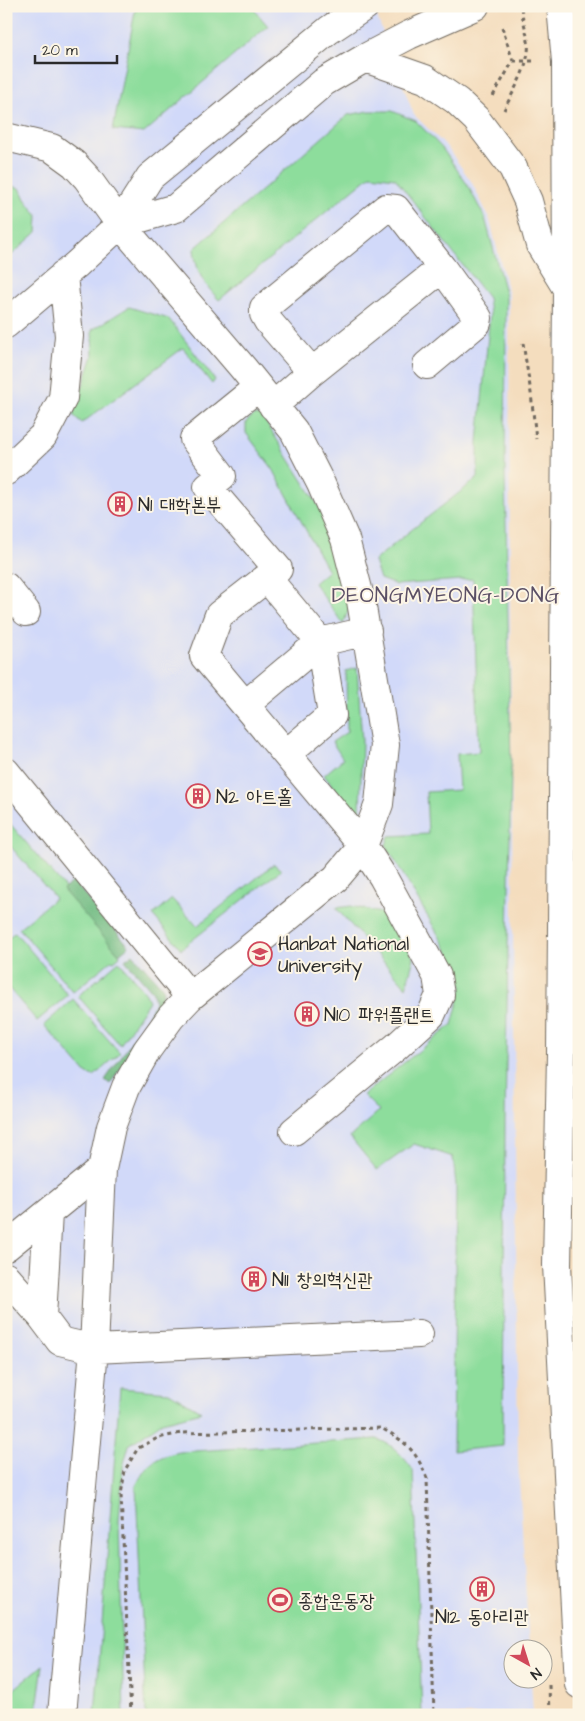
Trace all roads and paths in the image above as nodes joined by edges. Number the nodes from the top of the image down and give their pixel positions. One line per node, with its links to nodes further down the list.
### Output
1 (365, 6): 13 (street)
2 (475, 6): 6 (street)
3 (521, 6): 8 (path)
4 (561, 6): 16 (street)
5 (501, 24): 7 (path)
6 (365, 58): 13 (street); 16 (street)
7 (513, 61): 8 (path); 10 (path)
8 (527, 61): 9 (path); 11 (path)
9 (540, 61)
10 (489, 104)
11 (501, 117)
12 (6, 137): 13 (street)
13 (120, 224): 15 (street); 20 (street)
14 (442, 268): 18 (street); 19 (street); 19 (street)
15 (63, 275): 17 (street); 21 (street)
16 (567, 289): 40 (street)
17 (6, 324)
18 (427, 365)
19 (312, 372): 20 (street)
20 (265, 396): 22 (street); 25 (street)
21 (6, 471)
22 (267, 578): 26 (street); 27 (street)
23 (8, 579): 24 (street)
24 (26, 612)
25 (367, 630): 26 (street); 30 (street)
26 (320, 642): 27 (street); 28 (street)
27 (245, 705): 28 (street)
28 (286, 754): 30 (street)
29 (6, 772): 31 (street)
30 (363, 846): 31 (street); 32 (street)
31 (190, 996): 33 (street)
32 (294, 1131)
33 (102, 1169): 34 (street); 39 (street)
34 (48, 1213): 35 (street); 37 (street)
35 (6, 1247)
36 (6, 1277): 37 (street)
37 (42, 1317): 39 (street)
38 (419, 1334): 39 (street)
39 (94, 1349): 41 (street)
40 (579, 1684)
41 (62, 1715)
42 (131, 1715): 43 (path)
43 (434, 1715)

